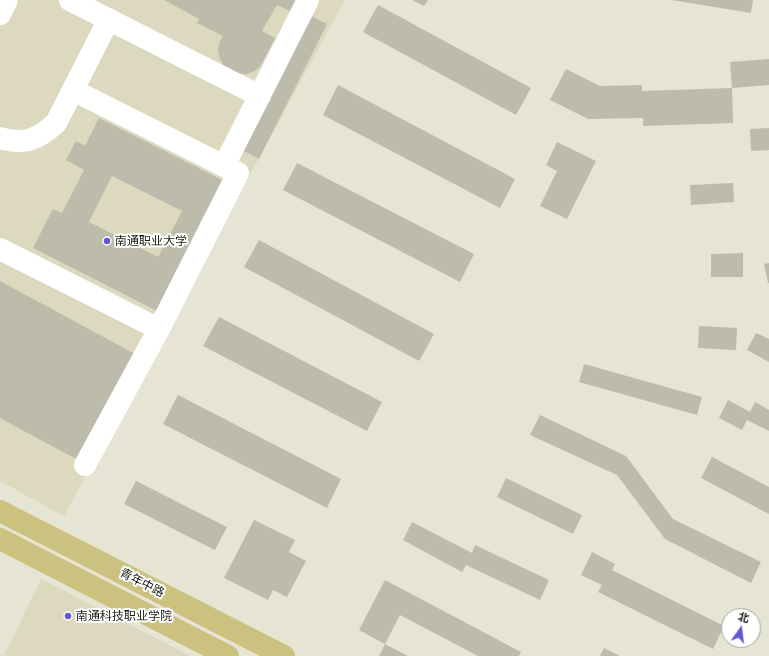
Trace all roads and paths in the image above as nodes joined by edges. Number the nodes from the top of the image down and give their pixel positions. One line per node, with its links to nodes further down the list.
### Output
1 (7, 0): 4 (lane)
2 (71, 0): 5 (lane)
3 (308, 0): 7 (lane)
4 (0, 14)
5 (109, 19): 6 (lane); 7 (lane)
6 (73, 90): 8 (lane); 9 (lane)
7 (260, 96): 9 (lane)
8 (0, 138)
9 (224, 166): 11 (lane)
10 (0, 249): 11 (lane)
11 (158, 329): 12 (lane)
12 (85, 465)
13 (0, 511): 16 (main road, 青年中路)
14 (0, 539): 15 (main road)
15 (228, 656)
16 (284, 656)

